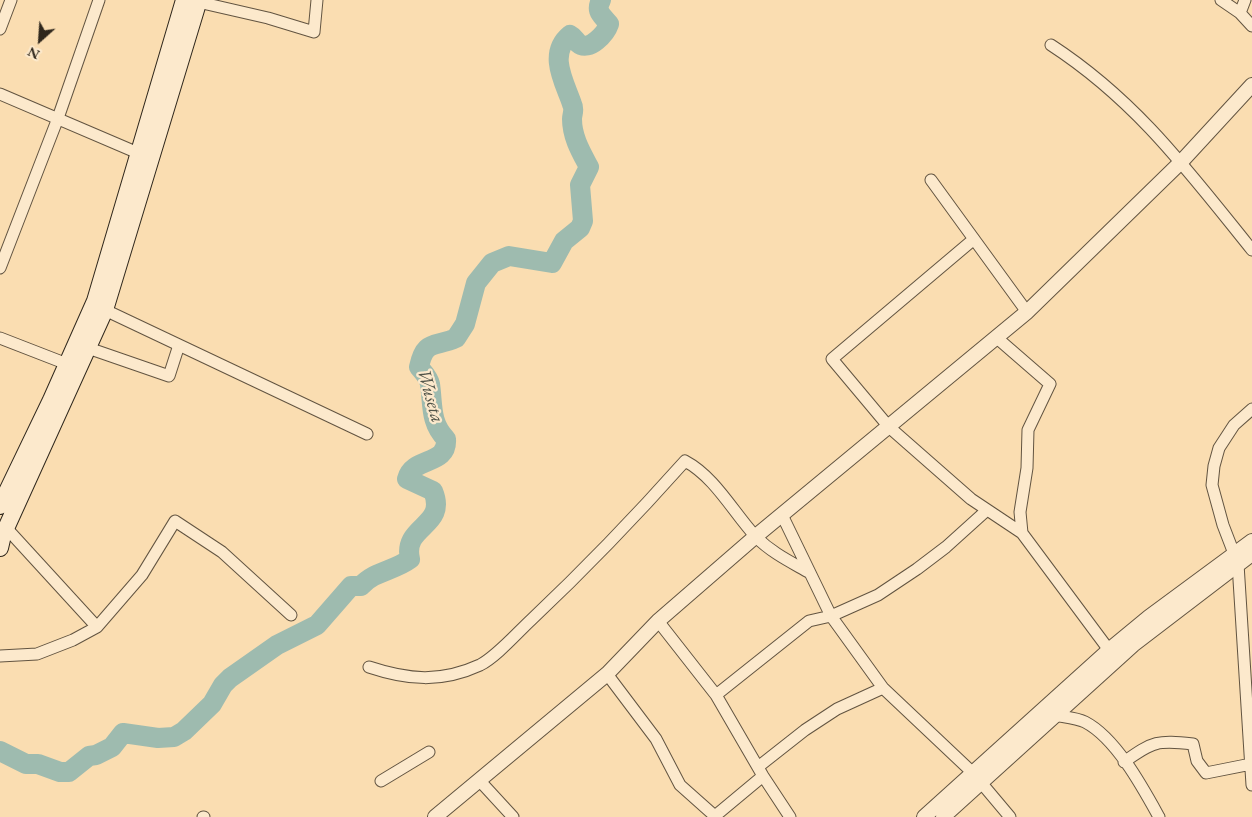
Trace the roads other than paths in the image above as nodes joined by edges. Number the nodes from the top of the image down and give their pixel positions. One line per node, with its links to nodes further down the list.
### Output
1 (11, 0): 9 (street)
2 (99, 0): 14 (street)
3 (317, 0): 6 (street)
4 (1221, 0): 7 (street)
5 (1245, 0): 7 (street)
6 (194, 1): 13 (main road)
7 (1240, 13): 8 (street)
8 (1252, 26)
9 (0, 29)
10 (1051, 45): 16 (street)
11 (1252, 85): 16 (street)
12 (0, 94): 14 (street)
13 (157, 115): 15 (main road); 21 (main road)
14 (58, 118): 15 (street); 20 (street)
15 (138, 153): 27 (main road)
16 (1181, 162): 19 (street); 22 (street)
17 (931, 180): 18 (street)
18 (974, 240): 22 (street); 29 (street)
19 (1252, 250)
20 (0, 268)
21 (105, 310): 25 (street); 26 (main road)
22 (1027, 312): 24 (street)
23 (0, 338): 27 (street)
24 (997, 338): 29 (street); 35 (street)
25 (179, 345): 26 (street); 30 (street)
26 (88, 348): 38 (main road)
27 (67, 364): 31 (main road)
28 (1252, 409): 40 (street)
29 (889, 427): 32 (street); 33 (street)
30 (367, 434)
31 (0, 506)
32 (986, 510): 35 (street); 43 (street)
33 (782, 515): 36 (street); 41 (street)
34 (10, 532): 45 (street)
35 (1022, 533): 46 (street)
36 (756, 536): 41 (street); 44 (street); 48 (street)
37 (1252, 541): 40 (street)
38 (0, 548)
39 (1252, 554): 40 (street)
40 (1236, 560): 46 (street); 52 (street); 55 (street)
41 (810, 573): 43 (street)
42 (291, 614): 45 (street)
43 (831, 616): 50 (street); 51 (street)
44 (658, 621): 49 (street); 51 (street)
45 (97, 627): 47 (street)
46 (1109, 650): 57 (street)
47 (0, 656)
48 (369, 667)
49 (607, 674): 58 (street); 61 (street)
50 (883, 688): 56 (street); 57 (street)
51 (716, 695): 56 (street)
52 (1054, 716): 54 (street); 57 (street)
53 (429, 752): 59 (street)
54 (1124, 762): 55 (street); 68 (street)
55 (1250, 764): 60 (street)
56 (761, 772): 61 (street); 64 (street)
57 (977, 778): 65 (street); 66 (street); 67 (street)
58 (478, 780): 62 (street); 63 (street)
59 (381, 782)
60 (1252, 786)
61 (715, 816)
62 (435, 817)
63 (513, 817)
64 (790, 817)
65 (924, 817)
66 (943, 817)
67 (1010, 817)
68 (1160, 817)

